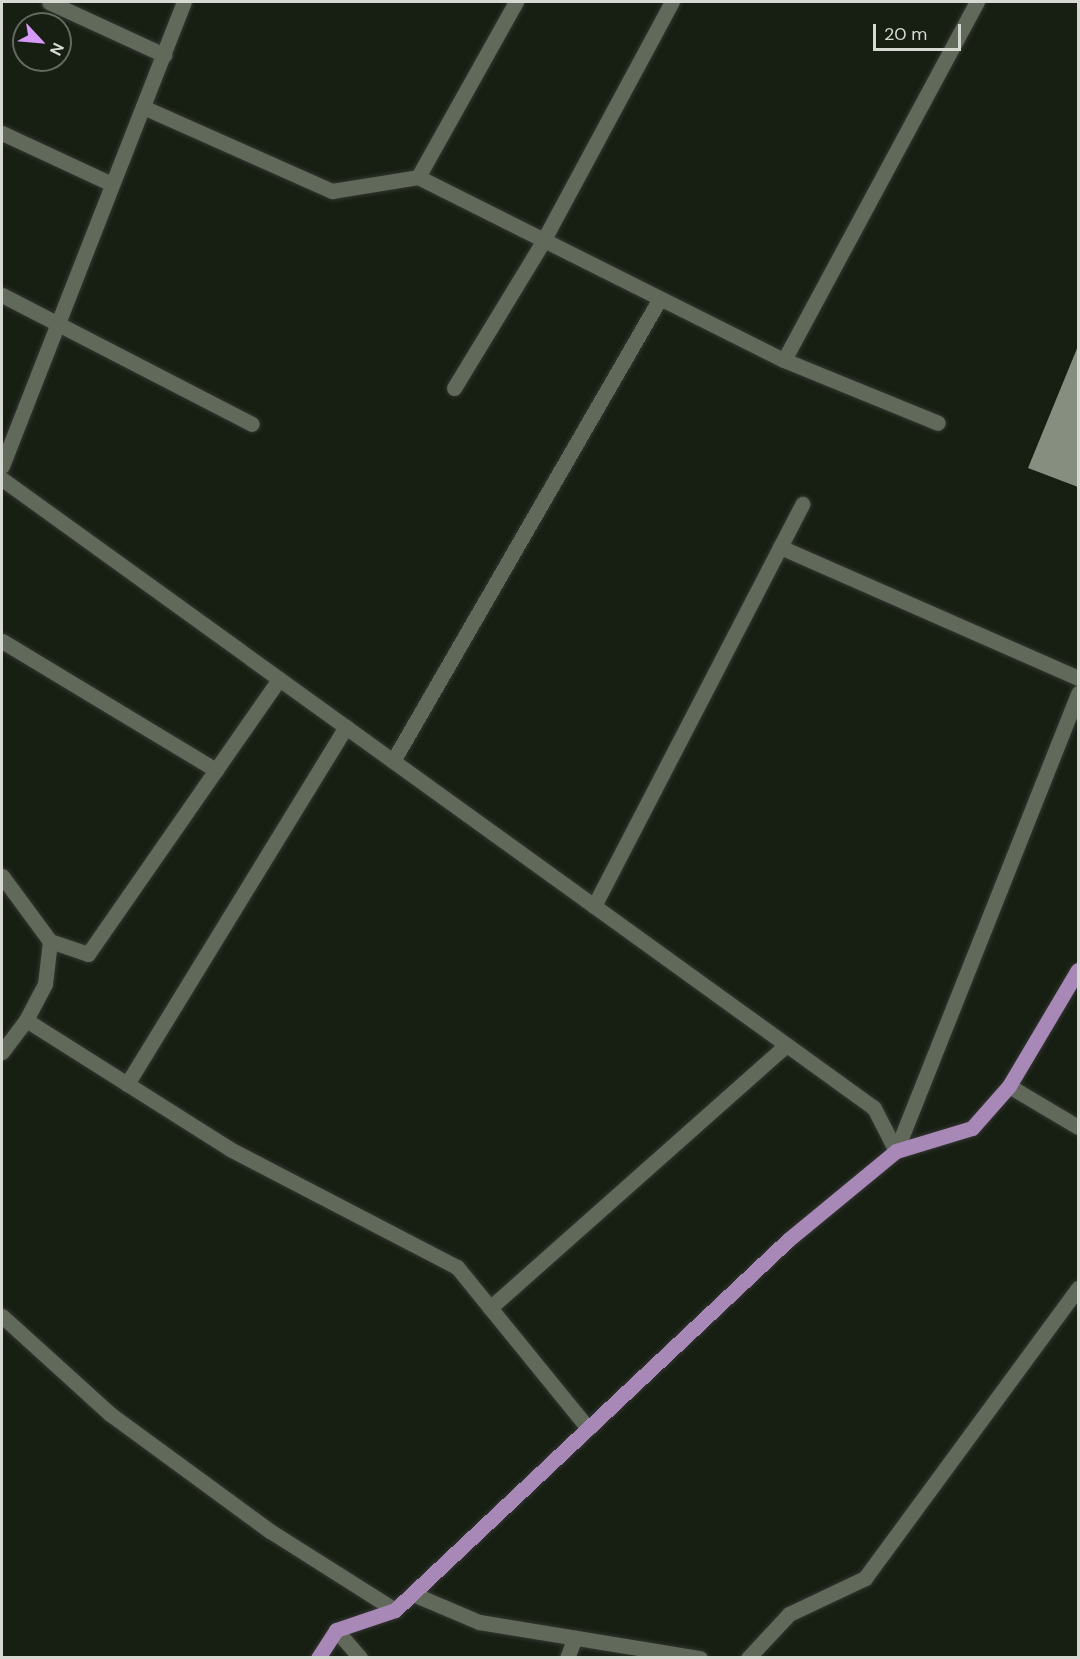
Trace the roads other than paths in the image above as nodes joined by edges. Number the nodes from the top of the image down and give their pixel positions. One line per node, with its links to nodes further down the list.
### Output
1 (49, 2): 6 (street)
2 (184, 2): 6 (street)
3 (516, 2): 9 (street)
4 (672, 2): 11 (street)
5 (977, 2): 15 (street)
6 (164, 55): 7 (street)
7 (143, 107): 9 (street); 10 (street)
8 (2, 133): 10 (street)
9 (417, 177): 11 (street)
10 (112, 184): 14 (street)
11 (542, 243): 13 (street); 16 (street)
12 (2, 295): 14 (street)
13 (658, 300): 15 (street); 28 (street)
14 (58, 322): 18 (street); 19 (street)
15 (784, 360): 17 (street)
16 (454, 388)
17 (938, 423)
18 (252, 424)
19 (2, 466)
20 (2, 479): 25 (street)
21 (802, 504): 22 (street)
22 (780, 547): 24 (street); 31 (street)
23 (2, 641): 29 (street)
24 (1078, 678)
25 (279, 679): 27 (street); 29 (street)
26 (1078, 693): 40 (street)
27 (346, 727): 28 (street); 37 (street)
28 (393, 761): 31 (street)
29 (216, 770): 32 (street)
30 (2, 876): 32 (street)
31 (594, 906): 35 (street)
32 (50, 940): 34 (street)
33 (1078, 970): 38 (main road)
34 (26, 1020): 36 (street); 37 (street)
35 (786, 1045): 40 (street); 42 (street)
36 (2, 1052)
37 (127, 1084): 42 (street)
38 (1009, 1086): 39 (street); 40 (main road)
39 (1078, 1127)
40 (896, 1151): 44 (main road)
41 (1078, 1288): 53 (street)
42 (490, 1308): 44 (street)
43 (2, 1316): 46 (street)
44 (588, 1428): 45 (main road)
45 (413, 1594): 46 (main road); 48 (street)
46 (395, 1610): 47 (main road)
47 (336, 1630): 49 (main road); 50 (street)
48 (575, 1637): 51 (street); 52 (street)
49 (318, 1658)
50 (360, 1658)
51 (567, 1658)
52 (700, 1658)
53 (748, 1658)

